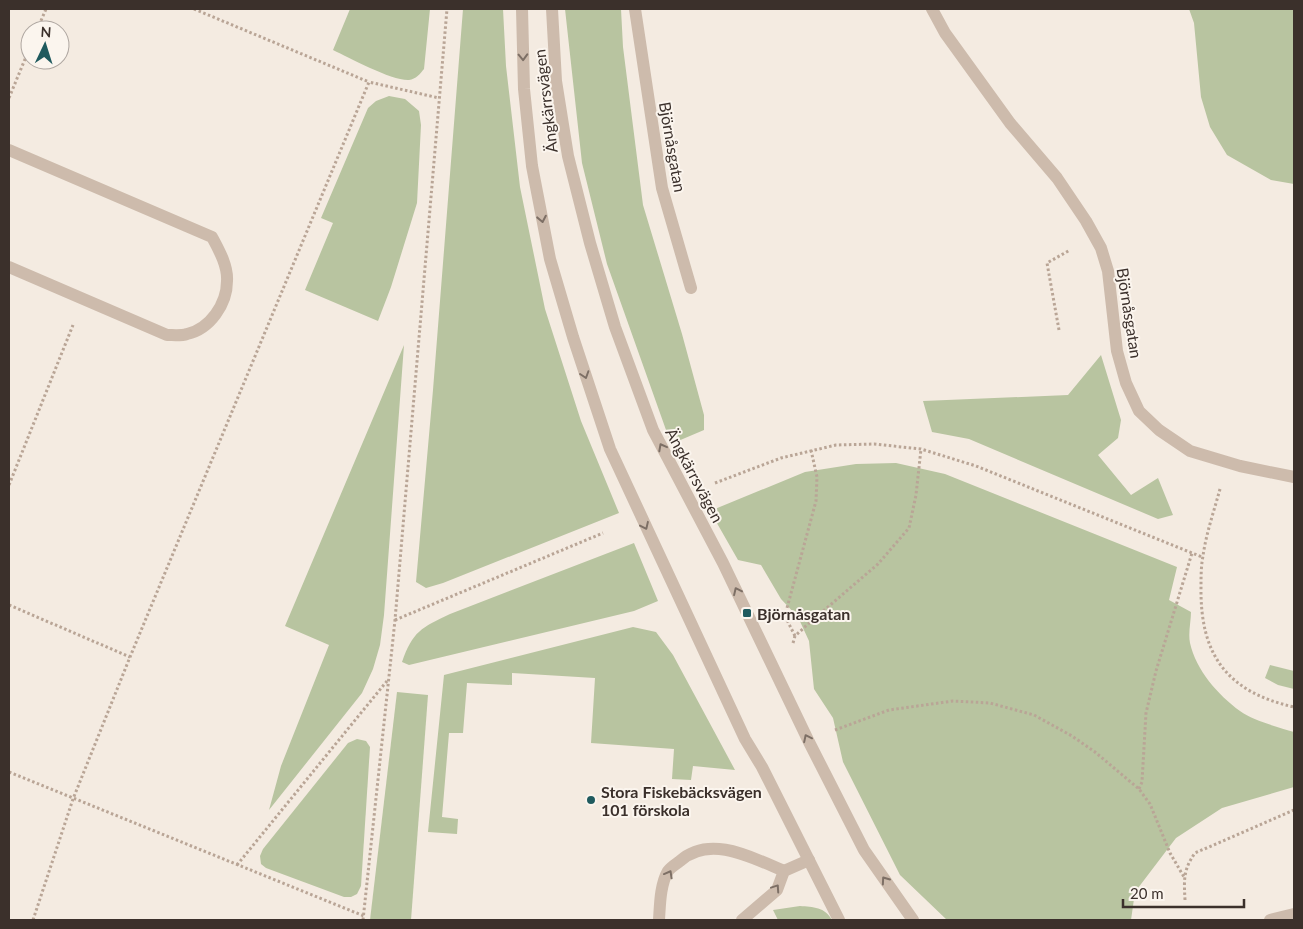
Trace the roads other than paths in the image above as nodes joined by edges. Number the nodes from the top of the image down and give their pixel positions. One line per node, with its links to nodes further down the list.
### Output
1 (522, 9): 9 (street, Ängkärrsvägen, one-way to 9)
2 (552, 9): 15 (street, Ängkärrsvägen, one-way to 2)
3 (635, 9): 7 (street, Björnåsgatan)
4 (932, 9): 8 (street, Björnåsgatan)
5 (9, 150): 6 (street)
6 (9, 267)
7 (691, 288)
8 (1294, 476)
9 (808, 860): 10 (street); 14 (street, Ängkärrsvägen)
10 (784, 871): 12 (street, one-way to 10); 13 (street, one-way to 10)
11 (1294, 914): 16 (street)
12 (659, 920)
13 (742, 920)
14 (840, 920)
15 (913, 920)
16 (1270, 920)

